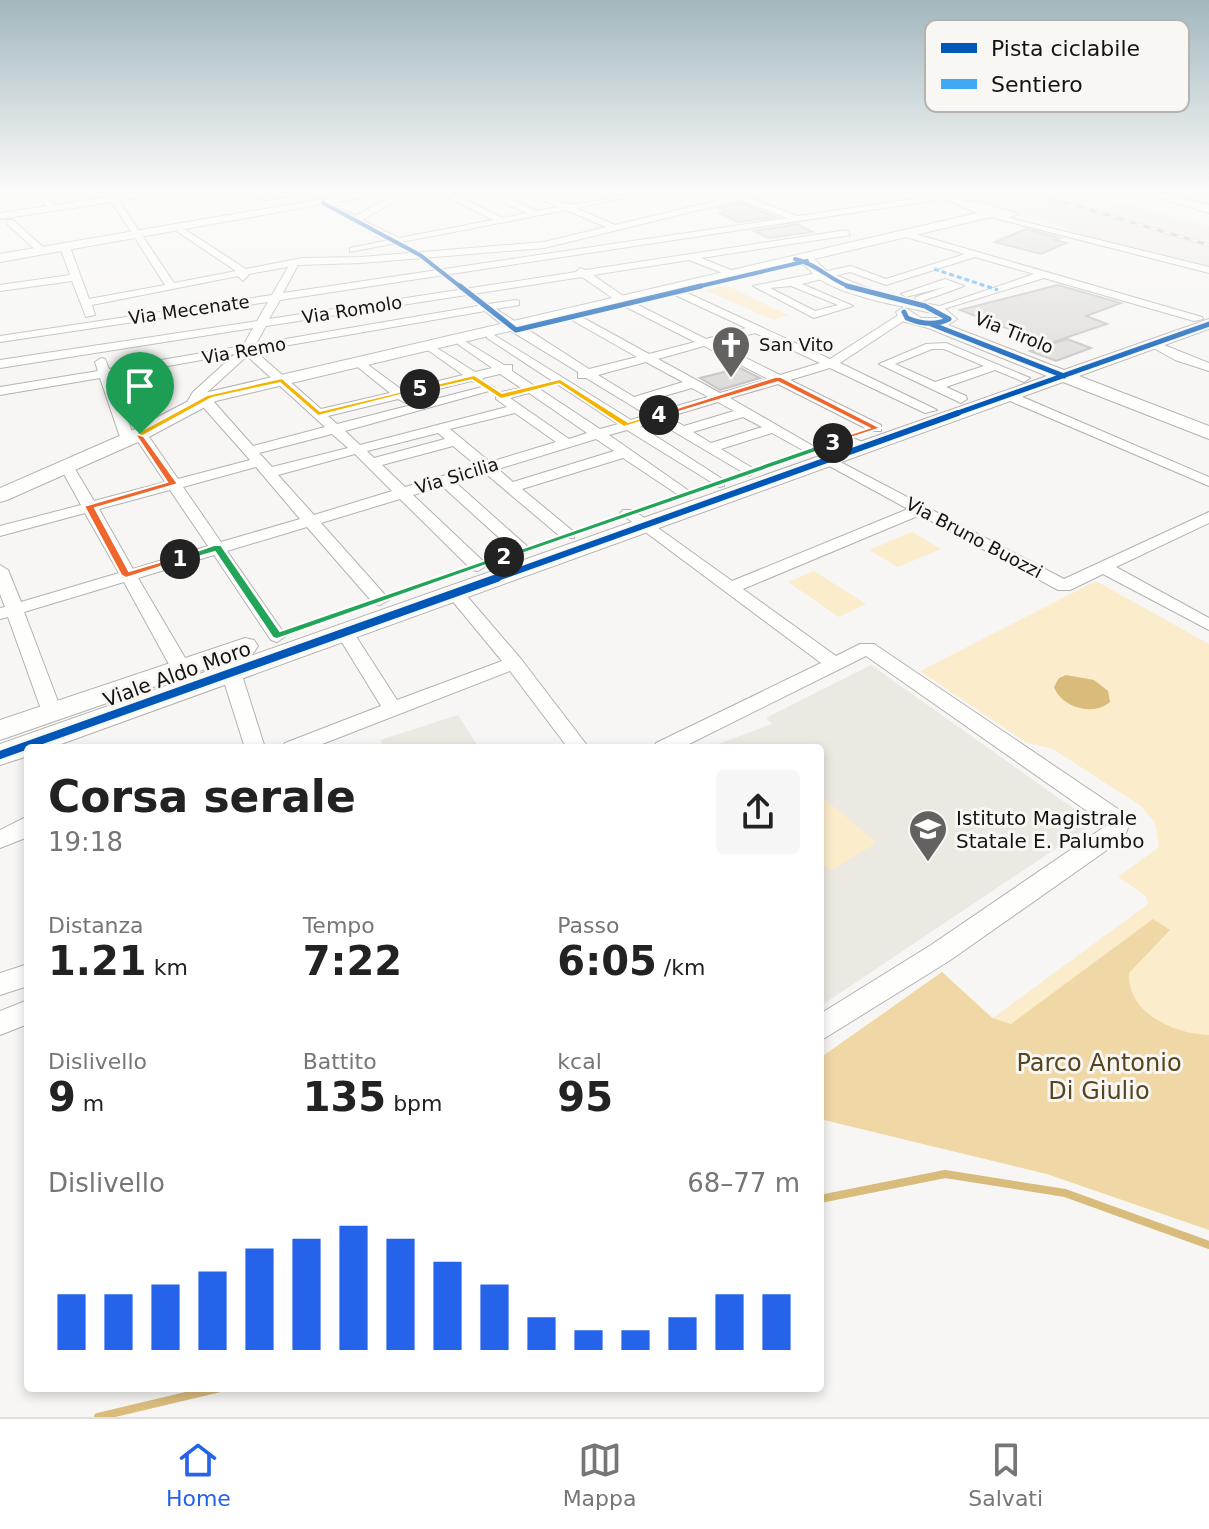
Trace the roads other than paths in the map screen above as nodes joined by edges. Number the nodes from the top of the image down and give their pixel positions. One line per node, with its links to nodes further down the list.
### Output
1 (23, 254): 18 (street)
2 (68, 254): 29 (street)
3 (150, 254): 32 (street)
4 (217, 254): 24 (street)
5 (362, 254): 15 (street)
6 (431, 254): 16 (street)
7 (564, 254): 17 (street, Via Mecenate)
8 (682, 254): 19 (street)
9 (717, 254): 19 (street, Via Romolo)
10 (793, 254): 20 (street)
11 (825, 254): 20 (street)
12 (829, 254): 20 (street)
13 (975, 254): 27 (street); 30 (street)
14 (1148, 254): 23 (street)
15 (359, 255): 16 (street); 21 (street)
16 (420, 255): 25 (street)
17 (558, 255): 25 (street, Via Mecenate); 28 (street)
18 (0, 258)
19 (692, 258): 26 (street); 28 (street, Via Romolo)
20 (804, 260): 22 (street); 30 (street, Via Tirolo)
21 (295, 262): 24 (street); 37 (street)
22 (782, 265): 26 (street); 30 (street, Via Tirolo); 35 (street)
23 (1209, 270)
24 (244, 272): 32 (street); 39 (street)
25 (441, 273): 34 (street); 37 (street, Via Mecenate)
26 (733, 274): 40 (street)
27 (1045, 274): 45 (street); 48 (street)
28 (584, 275): 34 (street, Via Romolo); 40 (street)
29 (76, 277): 33 (street); 41 (street)
30 (818, 277): 31 (street, Via Tirolo); 38 (street, Via Tirolo)
31 (792, 283): 43 (street); 43 (street, Via Tirolo)
32 (171, 286): 41 (street)
33 (0, 288)
34 (467, 292): 44 (street); 50 (street, Via Romolo)
35 (677, 292): 40 (street); 51 (street)
36 (906, 294): 38 (street, Via Tirolo); 45 (street, Via Tirolo); 45 (street, Via Tirolo)
37 (276, 297): 39 (street, Via Mecenate); 50 (street)
38 (874, 298): 43 (street, Via Tirolo); 45 (street, Via Tirolo); 46 (street, Via Tirolo)
39 (244, 302): 49 (street, Via Mecenate); 50 (street)
40 (626, 302): 47 (street); 52 (street); 57 (street)
41 (86, 303): 49 (street)
42 (515, 303): 44 (street, Via Remo)
43 (848, 306)
44 (487, 308): 52 (street); 60 (street, Via Remo)
45 (932, 313): 46 (street, Via Tirolo); 72 (street, Via Tirolo)
46 (904, 314): 64 (street, Via Sicilia)
47 (574, 317): 52 (street); 63 (street, Via Bruno Buozzi)
48 (1204, 319): 54 (street, Viale Aldo Moro)
49 (93, 324): 55 (street, Via Mecenate); 58 (street)
50 (260, 324): 58 (street, Via Romolo); 60 (street)
51 (760, 327): 57 (street); 68 (street)
52 (513, 328): 53 (street); 59 (street); 73 (street)
53 (491, 336): 56 (street); 65 (street)
54 (1160, 338): 61 (street); 62 (street); 72 (street, Viale Aldo Moro)
55 (0, 339)
56 (463, 343): 59 (street); 71 (street)
57 (706, 343): 63 (street); 78 (street)
58 (98, 348): 66 (street, Via Romolo); 74 (street)
59 (432, 348): 67 (street); 75 (street)
60 (247, 350): 74 (street, Via Remo); 80 (street); 92 (street)
61 (1209, 352)
62 (1179, 357): 70 (street); 76 (street)
63 (648, 358): 73 (street); 81 (street, Via Bruno Buozzi)
64 (868, 360): 68 (street, Via Sicilia); 69 (street); 82 (street)
65 (532, 363): 71 (street); 79 (street)
66 (0, 364)
67 (362, 364): 80 (street); 86 (street)
68 (831, 364): 78 (street, Via Sicilia); 95 (street)
69 (996, 366): 77 (street); 82 (street)
70 (1209, 367)
71 (501, 370): 75 (street); 83 (street)
72 (1060, 371): 77 (street, Viale Aldo Moro); 87 (street, Viale Aldo Moro); 102 (street); 107 (street)
73 (589, 373): 79 (street); 90 (street)
74 (104, 374): 84 (street, Via Remo); 109 (street)
75 (474, 377): 85 (street); 86 (street)
76 (1209, 377)
77 (1024, 378): 89 (street, Viale Aldo Moro)
78 (778, 379): 88 (street, Via Sicilia); 110 (street)
79 (560, 381): 83 (street); 91 (street)
80 (284, 382): 92 (street); 98 (street)
81 (694, 383): 88 (street, Via Bruno Buozzi); 90 (street)
82 (934, 387): 89 (street)
83 (529, 389): 85 (street); 96 (street)
84 (0, 391)
85 (495, 392): 93 (street); 94 (street)
86 (399, 394): 93 (street); 98 (street)
87 (1007, 395): 110 (street, Viale Aldo Moro); 123 (street)
88 (718, 397): 97 (street, Via Bruno Buozzi); 99 (street, Via Sicilia)
89 (961, 399): 95 (street, Viale Aldo Moro)
90 (633, 401): 99 (street)
91 (591, 402): 96 (street); 101 (street)
92 (200, 404): 109 (street); 117 (street)
93 (415, 407): 103 (street)
94 (517, 408): 100 (street); 104 (street)
95 (930, 410): 110 (street, Viale Aldo Moro)
96 (561, 411): 100 (street); 108 (street)
97 (745, 412): 105 (street, Via Bruno Buozzi); 106 (street)
98 (318, 414): 103 (street)
99 (658, 416): 101 (street, Via Sicilia); 106 (street)
100 (533, 419): 112 (street)
101 (627, 425): 108 (street, Via Sicilia); 124 (street)
102 (1209, 426)
103 (333, 428): 114 (street); 117 (street)
104 (440, 428): 111 (street); 114 (street)
105 (773, 428): 113 (street); 116 (street, Via Bruno Buozzi)
106 (682, 431): 113 (street)
107 (1209, 433)
108 (596, 434): 112 (street, Via Sicilia); 115 (street)
109 (134, 437): 119 (street); 125 (street)
110 (861, 438): 116 (street, Viale Aldo Moro)
111 (455, 441): 118 (street); 120 (street)
112 (566, 443): 120 (street, Via Sicilia)
113 (710, 448): 121 (street)
114 (357, 449): 117 (street); 118 (street)
115 (623, 453): 126 (street); 128 (street)
116 (820, 455): 121 (street, Viale Aldo Moro); 131 (street, Via Bruno Buozzi); 133 (street, Viale Aldo Moro)
117 (258, 462): 125 (street); 134 (street)
118 (372, 463): 127 (street)
119 (67, 467): 129 (street); 130 (street)
120 (486, 467): 122 (street, Via Sicilia); 126 (street)
121 (749, 472): 124 (street, Viale Aldo Moro)
122 (444, 480): 127 (street, Via Sicilia); 138 (street)
123 (1209, 482)
124 (719, 483): 128 (street, Viale Aldo Moro)
125 (173, 484): 130 (street); 137 (street)
126 (512, 487): 136 (street)
127 (401, 492): 134 (street, Via Sicilia); 139 (street)
128 (685, 493): 133 (street, Viale Aldo Moro)
129 (0, 496)
130 (89, 506): 135 (street); 142 (street)
131 (921, 509): 140 (street, Via Bruno Buozzi); 143 (street)
132 (1209, 517): 140 (street, Via Bruno Buozzi)
133 (636, 519): 136 (street, Viale Aldo Moro); 143 (street); 144 (street, Viale Aldo Moro)
134 (308, 520): 137 (street, Via Sicilia); 145 (street)
135 (0, 531)
136 (568, 535): 138 (street, Viale Aldo Moro)
137 (217, 548): 142 (street, Via Sicilia); 149 (street)
138 (522, 550): 139 (street, Viale Aldo Moro)
139 (478, 566): 145 (street, Viale Aldo Moro)
140 (1103, 567): 147 (street)
141 (0, 570): 146 (street)
142 (126, 575): 146 (street, Via Sicilia); 152 (street)
143 (730, 588): 151 (street)
144 (454, 592): 148 (street, Viale Aldo Moro); 150 (street)
145 (380, 600): 149 (street, Viale Aldo Moro)
146 (8, 612): 155 (street)
147 (1209, 625)
148 (344, 631): 153 (street, Viale Aldo Moro); 154 (street)
149 (277, 636): 152 (street, Viale Aldo Moro)
150 (514, 663): 154 (street); 160 (street)
151 (834, 663): 161 (street); 170 (street)
152 (181, 668): 155 (street, Viale Aldo Moro)
153 (231, 672): 157 (street, Viale Aldo Moro); 158 (street)
154 (394, 711): 159 (street)
155 (52, 712): 156 (street, Viale Aldo Moro)
156 (0, 730)
157 (31, 744)
158 (254, 744)
159 (303, 744)
160 (576, 744)
161 (671, 744)
162 (24, 746): 163 (street, Viale Aldo Moro)
163 (0, 755)
164 (24, 830): 165 (street)
165 (0, 839)
166 (24, 976): 167 (street)
167 (0, 984)
168 (24, 1014): 169 (street)
169 (0, 1023)
170 (824, 1026)

